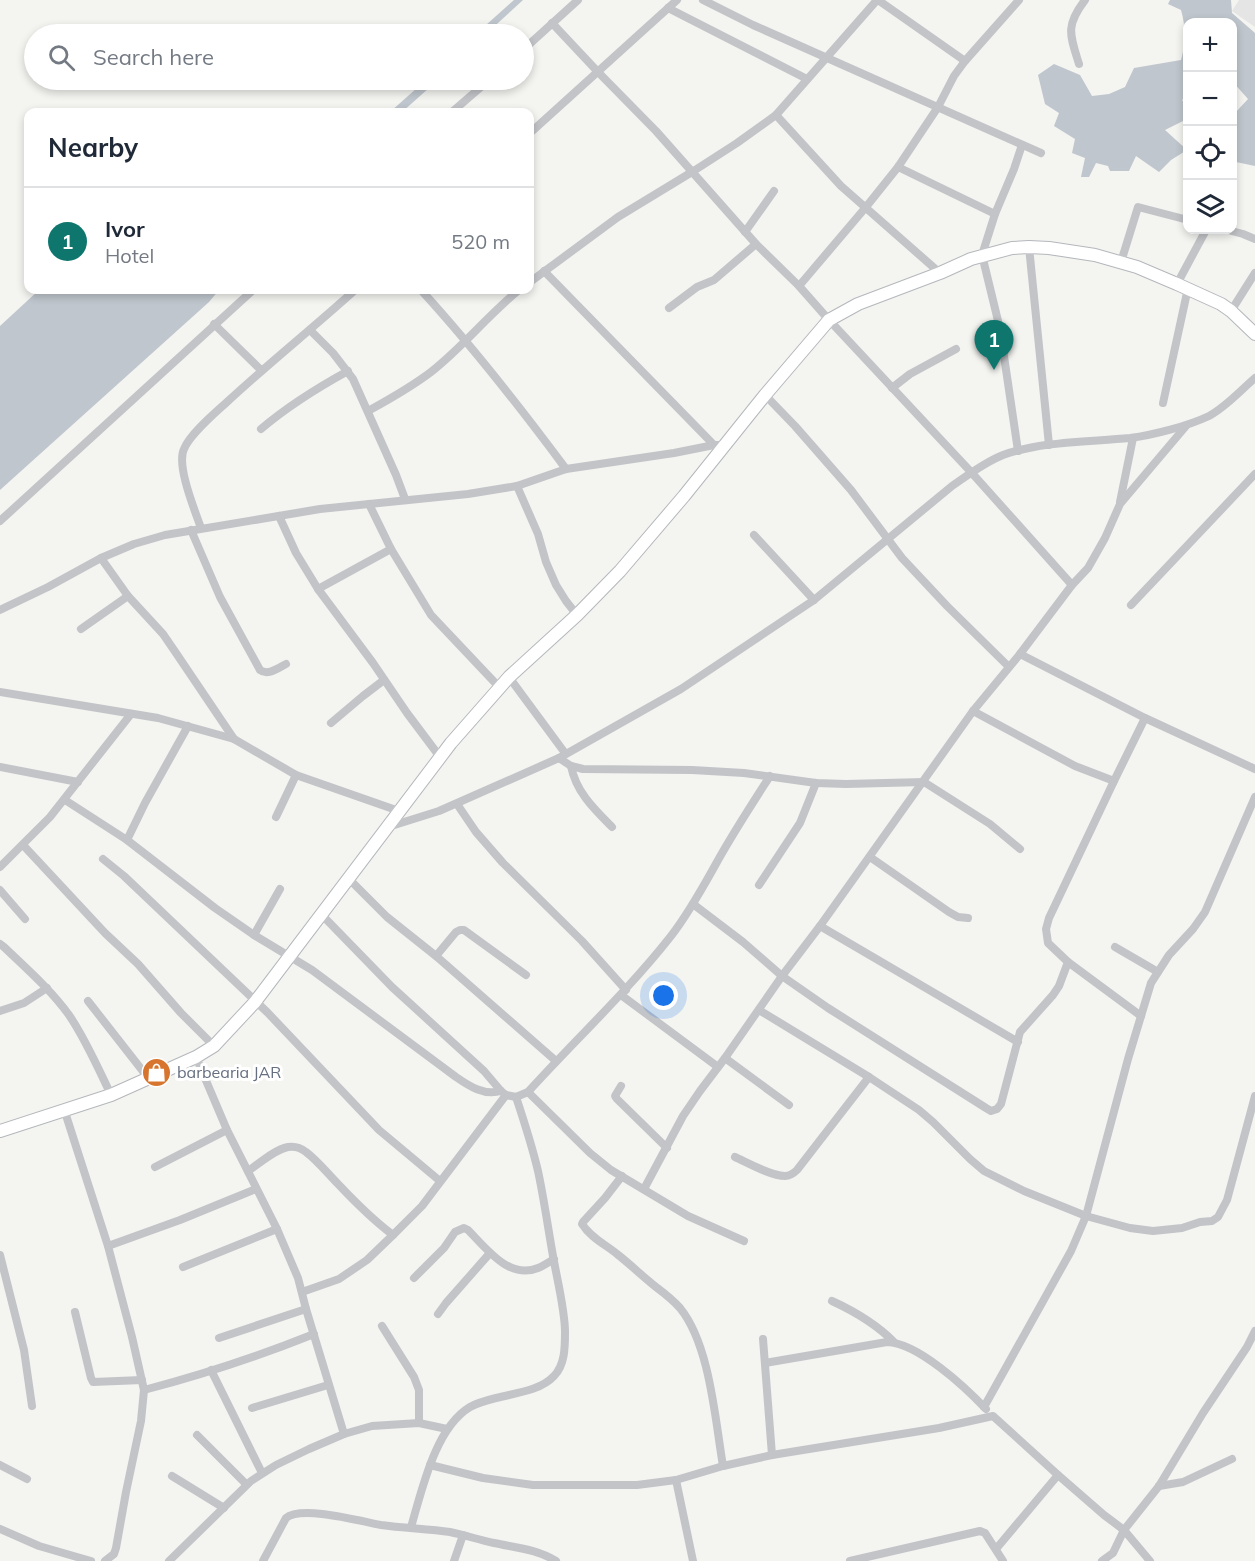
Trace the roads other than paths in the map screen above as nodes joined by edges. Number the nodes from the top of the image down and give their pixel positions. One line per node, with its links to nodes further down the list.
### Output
1 (578, 0): 8 (street)
2 (677, 0): 7 (street)
3 (704, 0): 10 (street)
4 (877, 0): 10 (street); 11 (street)
5 (1085, 0): 12 (street)
6 (1014, 2): 11 (street)
7 (668, 8): 13 (street); 14 (street)
8 (552, 23): 9 (street); 13 (street)
9 (534, 40)
10 (827, 57): 14 (street); 16 (street)
11 (965, 61): 16 (street)
12 (1079, 64)
13 (598, 72): 19 (street); 23 (street)
14 (807, 80): 18 (street)
15 (477, 90): 17 (street)
16 (938, 107): 20 (street); 22 (street)
17 (457, 108)
18 (776, 115): 23 (street); 25 (street)
19 (534, 129)
20 (1022, 145): 21 (street); 26 (street)
21 (1041, 153)
22 (898, 167): 25 (street); 26 (street)
23 (692, 172): 28 (street); 36 (street)
24 (774, 191): 28 (street)
25 (866, 207): 37 (street); 40 (street)
26 (995, 214): 34 (street)
27 (1183, 219): 35 (street)
28 (745, 232): 32 (street)
29 (1237, 232): 31 (street)
30 (1204, 234): 41 (street)
31 (1255, 240)
32 (756, 244): 40 (street); 46 (street)
33 (1029, 247): 34 (street); 35 (street); 65 (street)
34 (982, 255): 37 (street); 66 (street)
35 (1121, 262): 41 (street)
36 (544, 271): 39 (street); 64 (street)
37 (939, 273): 48 (street)
38 (1255, 273): 47 (street)
39 (534, 279)
40 (799, 286): 48 (street)
41 (1182, 286): 47 (street); 59 (street)
42 (248, 294): 49 (street)
43 (350, 294): 50 (street)
44 (425, 294): 52 (street)
45 (514, 294): 52 (street)
46 (669, 308)
47 (1231, 311): 51 (street)
48 (829, 320): 57 (street); 58 (street)
49 (214, 324): 54 (street); 75 (street)
50 (310, 330): 54 (street); 55 (street)
51 (1255, 334)
52 (465, 340): 60 (street); 67 (street)
53 (956, 349): 57 (street)
54 (261, 370): 76 (street)
55 (348, 371): 60 (street); 62 (street)
56 (1255, 378): 61 (street)
57 (892, 388): 68 (street)
58 (765, 395): 64 (street); 79 (street)
59 (1163, 403)
60 (368, 411): 71 (street)
61 (1187, 425): 63 (street); 73 (street)
62 (261, 429)
63 (1133, 438): 65 (street); 73 (street)
64 (720, 445): 67 (street); 88 (street)
65 (1049, 445): 66 (street)
66 (1018, 451): 68 (street)
67 (566, 469): 70 (street)
68 (971, 472): 79 (street); 82 (street)
69 (1255, 474): 86 (street)
70 (517, 486): 71 (street); 88 (street)
71 (405, 499): 72 (street)
72 (369, 504): 74 (street); 80 (street)
73 (1120, 504): 82 (street)
74 (279, 516): 76 (street); 83 (street)
75 (0, 521)
76 (201, 528): 77 (street)
77 (191, 530): 81 (street); 91 (street)
78 (754, 535): 85 (street)
79 (888, 539): 85 (street); 92 (street)
80 (391, 549): 83 (street); 95 (street)
81 (102, 558): 84 (street); 87 (street)
82 (1072, 585): 90 (street)
83 (318, 589): 94 (street)
84 (128, 596): 89 (street); 102 (street)
85 (814, 600): 103 (street)
86 (1131, 605)
87 (0, 610)
88 (577, 615): 93 (street)
89 (81, 629)
90 (1020, 654): 92 (street); 99 (street)
91 (286, 664)
92 (1009, 667): 97 (street)
93 (509, 677): 95 (street); 103 (street)
94 (384, 680): 100 (street); 104 (street)
95 (500, 688): 104 (street)
96 (0, 692): 98 (street)
97 (973, 711): 110 (street); 112 (street)
98 (131, 714): 101 (street); 111 (street)
99 (1145, 718): 107 (street); 110 (street)
100 (331, 723)
101 (188, 726): 102 (street); 121 (street)
102 (234, 739): 108 (street)
103 (562, 755): 105 (street); 116 (street)
104 (440, 757): 117 (street)
105 (570, 766): 109 (street); 120 (street)
106 (0, 767): 111 (street)
107 (1255, 769)
108 (296, 775): 117 (street); 118 (street)
109 (770, 776): 113 (street); 131 (street)
110 (1114, 781): 141 (street)
111 (78, 782): 115 (street)
112 (924, 782): 113 (street); 123 (street); 124 (street)
113 (816, 783): 128 (street)
114 (1255, 797): 142 (street)
115 (65, 800): 121 (street); 122 (street)
116 (457, 804): 119 (street); 146 (street)
117 (399, 811): 119 (street)
118 (276, 817)
119 (388, 827): 127 (street)
120 (612, 827)
121 (127, 840): 136 (street)
122 (23, 844): 126 (street); 153 (street)
123 (1020, 849)
124 (870, 856): 133 (street); 135 (street)
125 (103, 859): 148 (street)
126 (0, 867)
127 (349, 879): 132 (street); 140 (street)
128 (759, 885)
129 (280, 889): 136 (street)
130 (0, 890): 134 (street)
131 (693, 904): 144 (street); 146 (street)
132 (321, 914): 139 (street); 162 (street)
133 (968, 918)
134 (24, 919)
135 (820, 926): 144 (street); 152 (street)
136 (254, 934): 139 (street)
137 (0, 944): 145 (street)
138 (1115, 947): 142 (street)
139 (290, 956): 148 (street); 162 (street)
140 (436, 956): 143 (street); 156 (street)
141 (1068, 962): 151 (street); 152 (street)
142 (1158, 972): 151 (street)
143 (526, 975)
144 (782, 976): 149 (street); 152 (street)
145 (47, 988): 150 (street); 163 (street)
146 (623, 992): 156 (street); 157 (street)
147 (88, 1001): 159 (street)
148 (255, 1002): 153 (street); 176 (street)
149 (759, 1010): 155 (street); 158 (street)
150 (0, 1011)
151 (1141, 1016): 179 (street)
152 (1018, 1042)
153 (214, 1046): 154 (street)
154 (196, 1057): 159 (street); 169 (street)
155 (725, 1058): 157 (street); 166 (street)
156 (556, 1061): 161 (street)
157 (718, 1067): 171 (street)
158 (869, 1077): 172 (street); 179 (street)
159 (149, 1079): 163 (street)
160 (621, 1086): 171 (street)
161 (528, 1092): 165 (street); 175 (street)
162 (503, 1093): 165 (street); 176 (street)
163 (111, 1095): 167 (street)
164 (1255, 1095): 168 (street)
165 (516, 1097): 186 (street)
166 (789, 1105)
167 (64, 1109): 170 (street); 183 (street)
168 (1252, 1121): 179 (street)
169 (227, 1130): 173 (street); 174 (street)
170 (0, 1131)
171 (667, 1148): 178 (street)
172 (735, 1157)
173 (155, 1167)
174 (248, 1171): 177 (street); 181 (street)
175 (622, 1176): 178 (street); 217 (street)
176 (440, 1181): 181 (street)
177 (256, 1189): 180 (street); 183 (street)
178 (644, 1189): 182 (street)
179 (1086, 1216): 206 (street)
180 (277, 1229): 187 (street); 189 (street)
181 (393, 1235): 189 (street)
182 (744, 1241)
183 (108, 1246): 202 (street)
184 (490, 1253): 186 (street); 188 (street); 193 (street)
185 (0, 1255): 205 (street)
186 (554, 1259): 210 (street)
187 (183, 1267)
188 (414, 1278)
189 (302, 1292): 191 (street)
190 (832, 1301): 199 (street)
191 (306, 1309): 196 (street); 197 (street)
192 (75, 1312): 202 (street)
193 (438, 1314)
194 (382, 1326): 209 (street)
195 (1255, 1331): 224 (street)
196 (314, 1334): 201 (street); 203 (street)
197 (219, 1338)
198 (763, 1339): 200 (street)
199 (894, 1342): 200 (street); 206 (street)
200 (765, 1363): 213 (street)
201 (211, 1370): 204 (street); 218 (street)
202 (142, 1380): 204 (street)
203 (328, 1385): 207 (street); 212 (street)
204 (144, 1390): 232 (street)
205 (32, 1406)
206 (984, 1407): 208 (street)
207 (252, 1408)
208 (993, 1416): 213 (street); 219 (street)
209 (419, 1423): 210 (street); 212 (street)
210 (447, 1429): 215 (street)
211 (197, 1434): 223 (street)
212 (344, 1434): 218 (street)
213 (772, 1455): 217 (street)
214 (1232, 1459): 224 (street)
215 (430, 1464): 222 (street); 226 (street)
216 (0, 1465): 221 (street)
217 (723, 1466): 222 (street)
218 (262, 1473): 223 (street)
219 (1058, 1475): 228 (street); 230 (street)
220 (172, 1476): 225 (street)
221 (27, 1479)
222 (676, 1480): 237 (street)
223 (246, 1484): 225 (street)
224 (1159, 1486): 228 (street)
225 (224, 1508): 233 (street)
226 (411, 1527): 229 (street); 234 (street)
227 (0, 1528): 231 (street)
228 (1124, 1530): 240 (street); 241 (street)
229 (463, 1535): 235 (street); 236 (street)
230 (996, 1549): 238 (street); 239 (street)
231 (91, 1561)
232 (105, 1561)
233 (170, 1561)
234 (263, 1561)
235 (454, 1561)
236 (556, 1561)
237 (693, 1561)
238 (850, 1561)
239 (1003, 1561)
240 (1102, 1561)
241 (1150, 1561)

